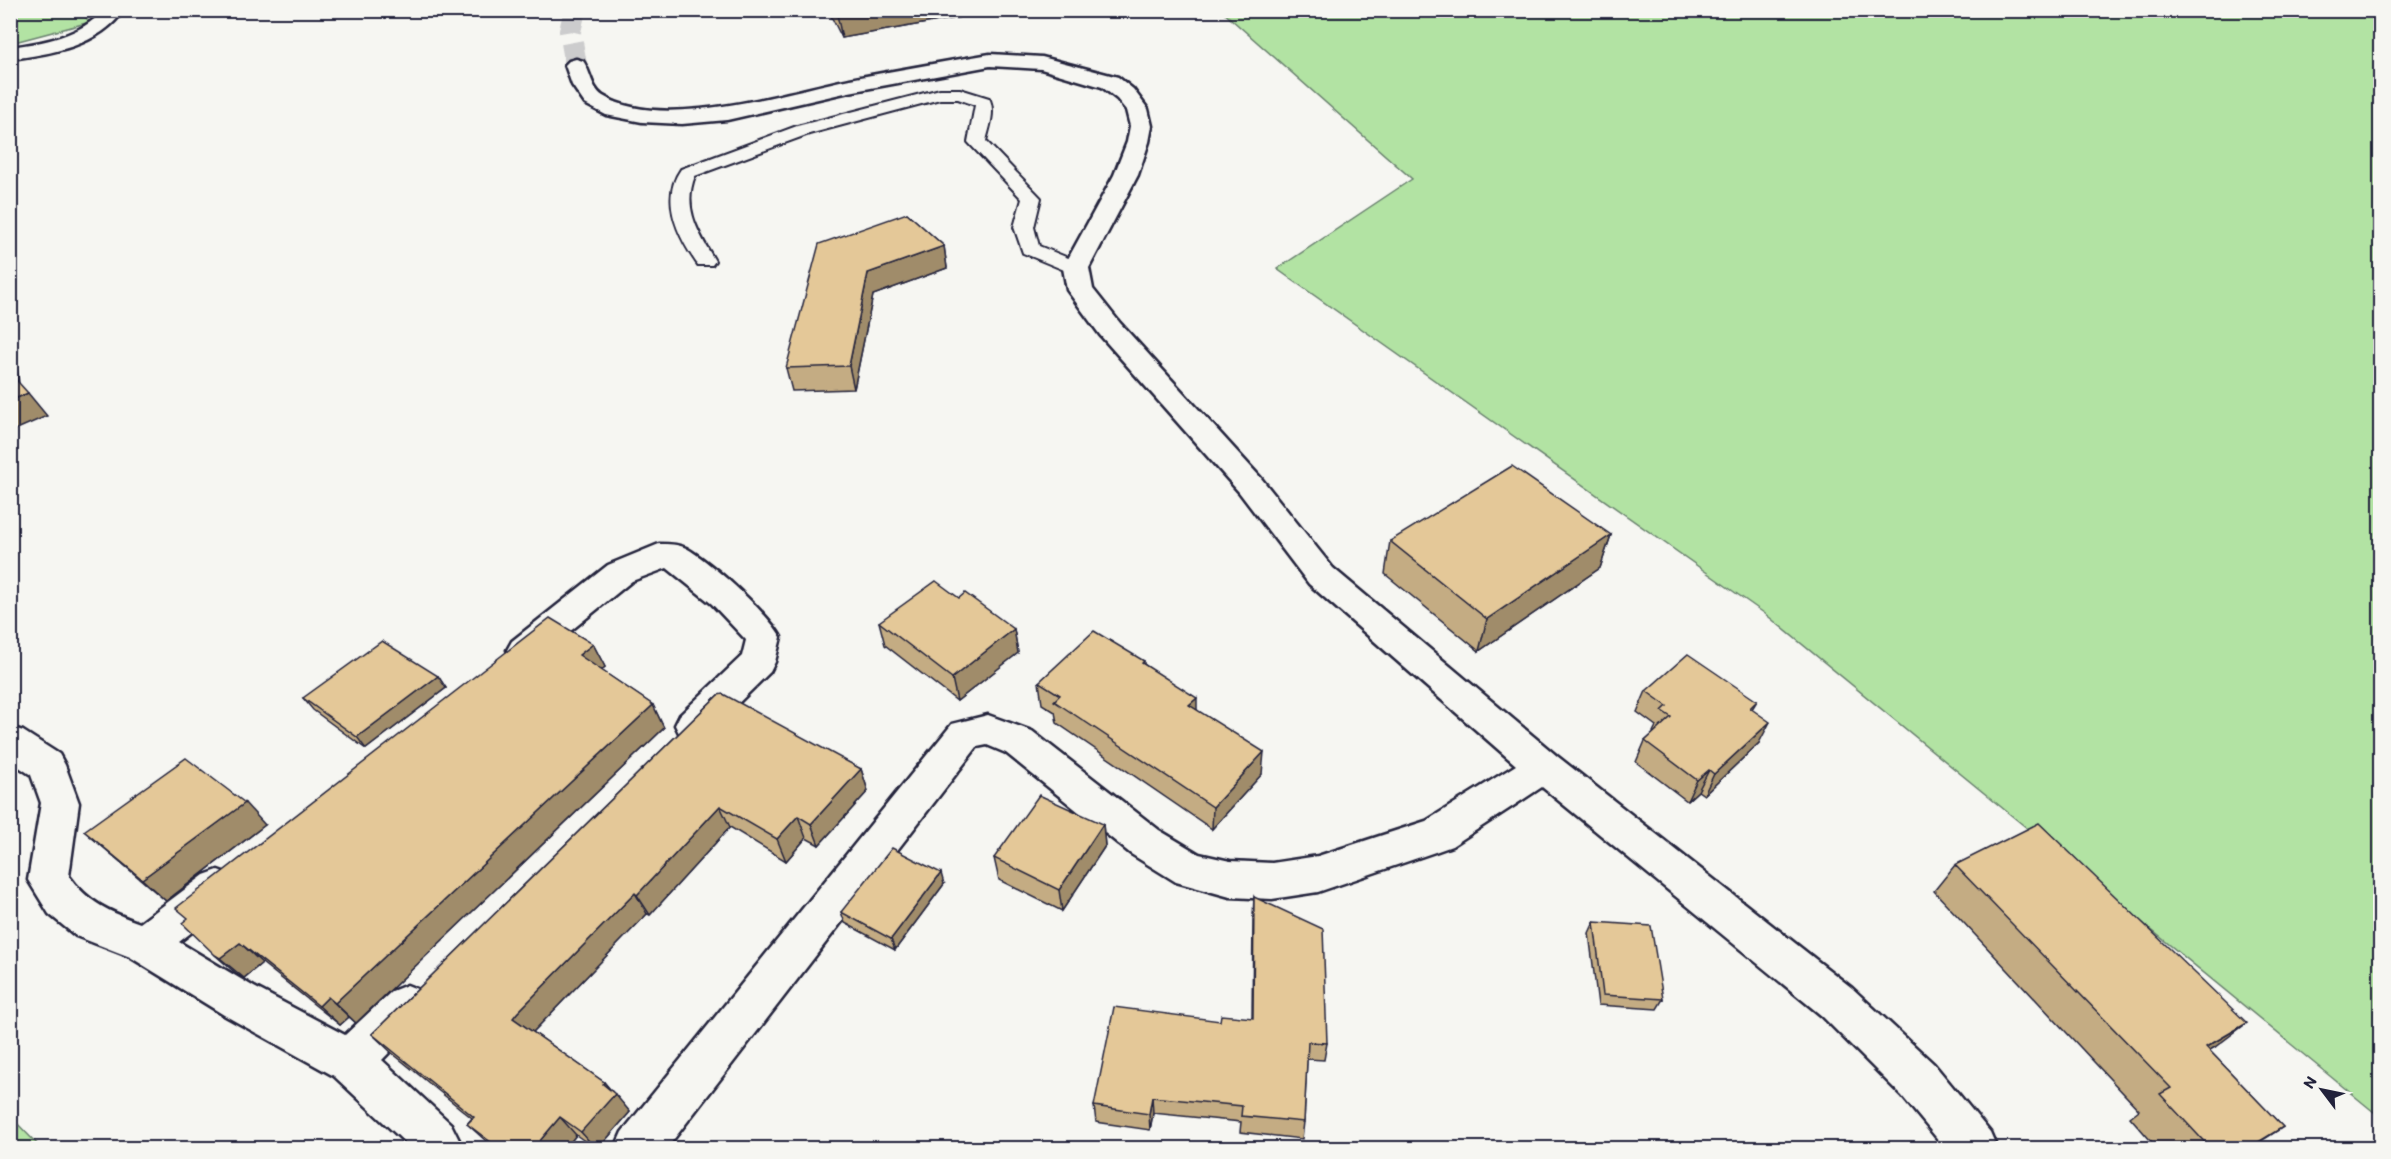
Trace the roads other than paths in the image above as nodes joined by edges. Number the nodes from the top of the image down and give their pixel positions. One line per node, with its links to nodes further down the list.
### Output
1 (114, 10): 2 (street)
2 (10, 53)
3 (576, 65): 5 (street)
4 (705, 261): 5 (lane)
5 (1076, 268): 9 (street)
6 (495, 674): 8 (street)
7 (10, 742): 11 (street)
8 (673, 745)
9 (1544, 766): 15 (street); 16 (street)
10 (240, 871): 11 (street)
11 (146, 944): 13 (street)
12 (435, 978): 13 (street)
13 (350, 1061): 14 (street)
14 (440, 1149)
15 (638, 1149)
16 (1974, 1149)

